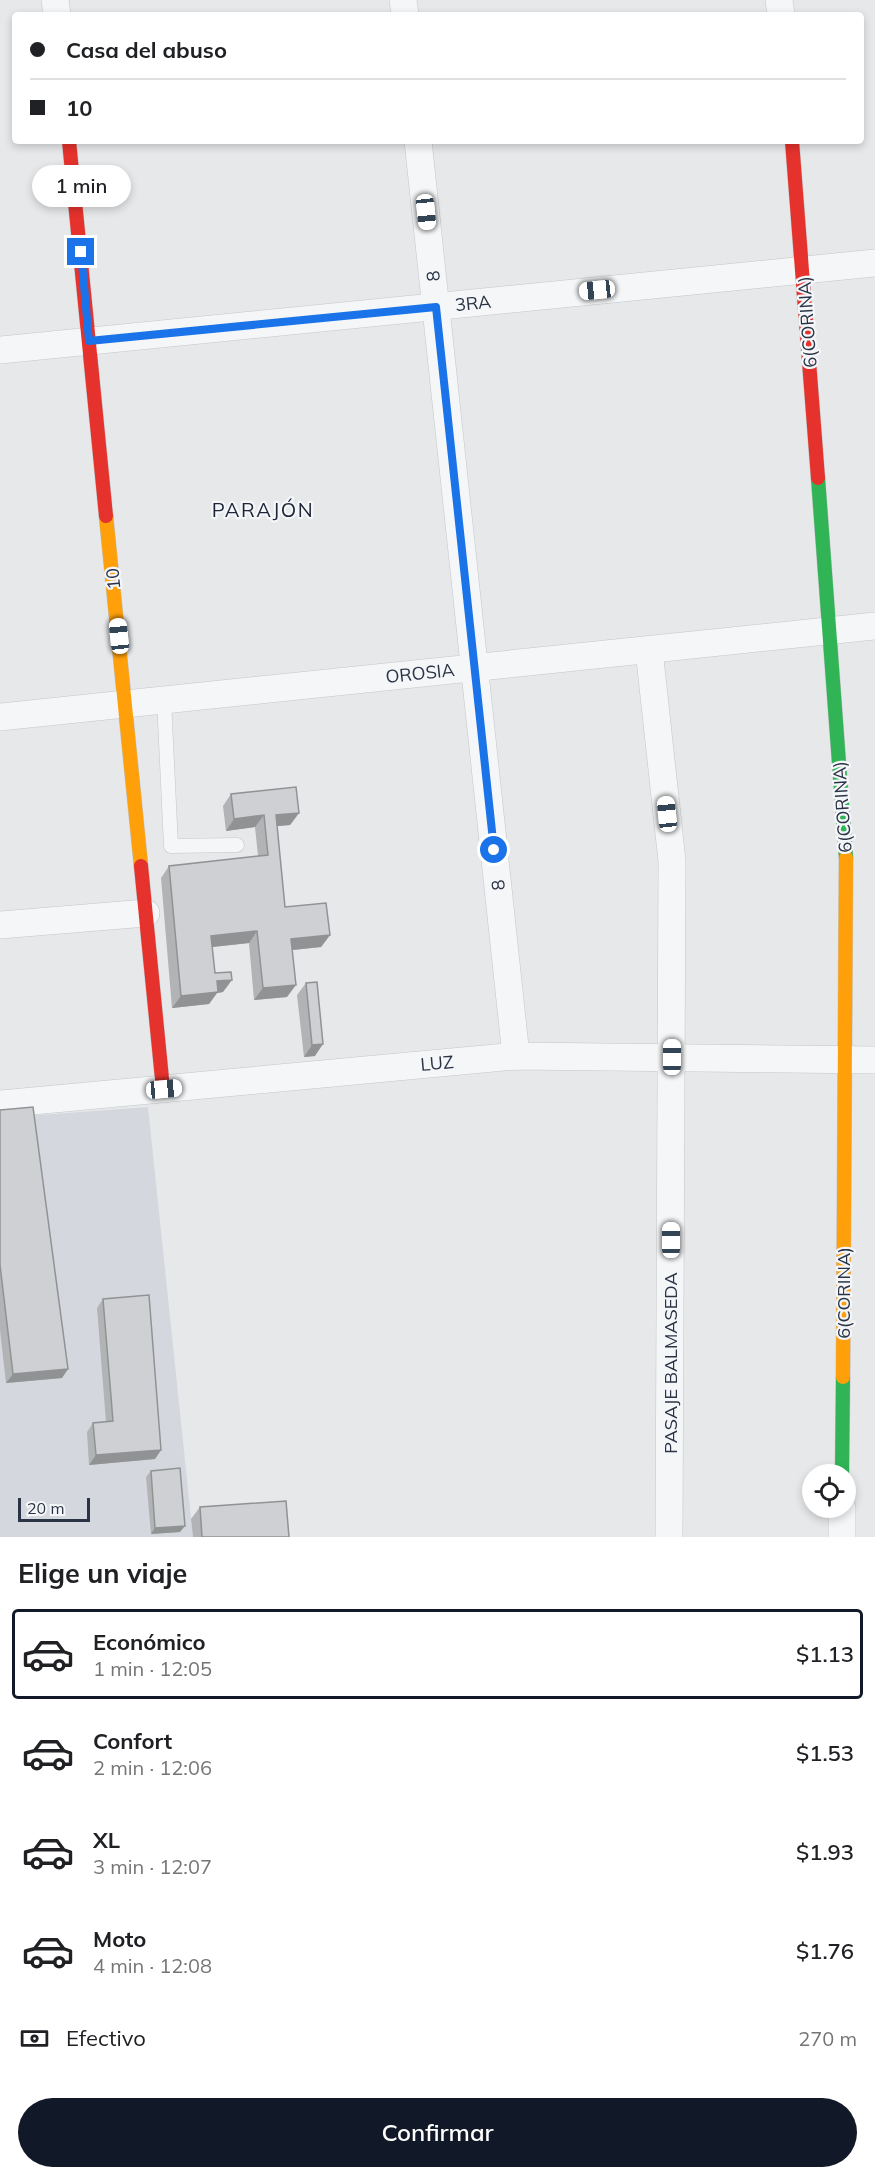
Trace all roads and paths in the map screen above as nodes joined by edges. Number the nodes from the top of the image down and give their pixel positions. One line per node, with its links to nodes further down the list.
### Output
1 (69, 144): 7 (street, 10)
2 (418, 144): 6 (street, 8)
3 (792, 144): 5 (street, 6(CORINA))
4 (875, 263): 5 (street, 3RA)
5 (804, 270): 6 (street, 3RA); 10 (street, 6(CORINA))
6 (436, 307): 7 (street, 3RA); 12 (street, 8)
7 (89, 341): 8 (street, 3RA); 14 (street, 10)
8 (0, 350)
9 (875, 626): 10 (street, OROSIA)
10 (828, 631): 11 (street, OROSIA); 21 (street, 6(CORINA))
11 (649, 650): 12 (street, OROSIA); 20 (street, PASAJE BALMASEDA)
12 (475, 668): 13 (street, OROSIA); 19 (street, 8)
13 (164, 700): 14 (street, OROSIA); 16 (lane)
14 (125, 704): 15 (street, OROSIA); 17 (street, 10)
15 (0, 717)
16 (237, 844)
17 (146, 912): 18 (street); 23 (street, 10)
18 (0, 925)
19 (516, 1056): 20 (street, LUZ); 23 (street, LUZ)
20 (672, 1057): 21 (street, LUZ); 27 (street, PASAJE BALMASEDA)
21 (845, 1058): 22 (street, LUZ); 25 (street, 6(CORINA))
22 (875, 1060)
23 (164, 1089): 24 (street, LUZ)
24 (0, 1104)
25 (842, 1464)
26 (842, 1518): 28 (street)
27 (669, 1537)
28 (842, 1537)

